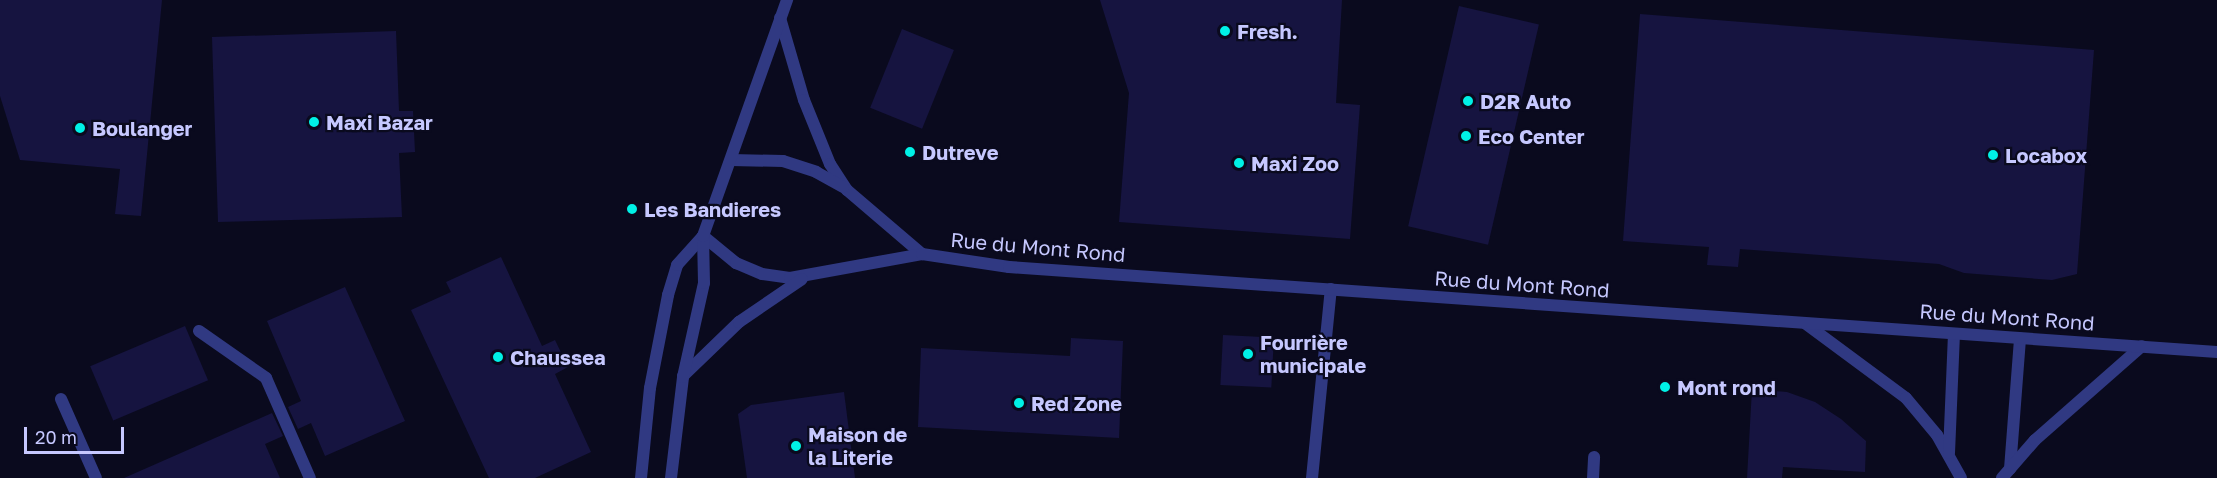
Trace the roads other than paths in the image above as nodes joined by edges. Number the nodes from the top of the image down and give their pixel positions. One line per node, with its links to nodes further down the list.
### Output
1 (787, 0): 2 (street)
2 (780, 18): 3 (street); 4 (street, Rue du Mont Rond)
3 (731, 160): 4 (street, Rue du Mont Rond); 5 (street)
4 (847, 190): 6 (street, Rue du Mont Rond)
5 (703, 236): 7 (street, Rue du Mont Rond); 15 (street); 22 (street)
6 (922, 254): 7 (street, Rue du Mont Rond); 8 (street, Rue du Mont Rond)
7 (804, 278): 15 (street, Rue du Mont Rond)
8 (1331, 289): 9 (street, Rue du Mont Rond); 24 (street)
9 (1806, 324): 11 (street, Rue du Mont Rond); 17 (street)
10 (199, 331): 21 (street)
11 (1954, 334): 12 (street, Rue du Mont Rond); 17 (street)
12 (2020, 338): 13 (street, Rue du Mont Rond); 19 (street)
13 (2142, 346): 14 (street, Rue du Mont Rond); 19 (street)
14 (2217, 352)
15 (683, 377): 23 (street)
16 (61, 399): 20 (street)
17 (1948, 454): 26 (street)
18 (1594, 457): 25 (street)
19 (2006, 473)
20 (96, 478)
21 (310, 478)
22 (641, 478)
23 (671, 478)
24 (1312, 478)
25 (1593, 478)
26 (1961, 478)

